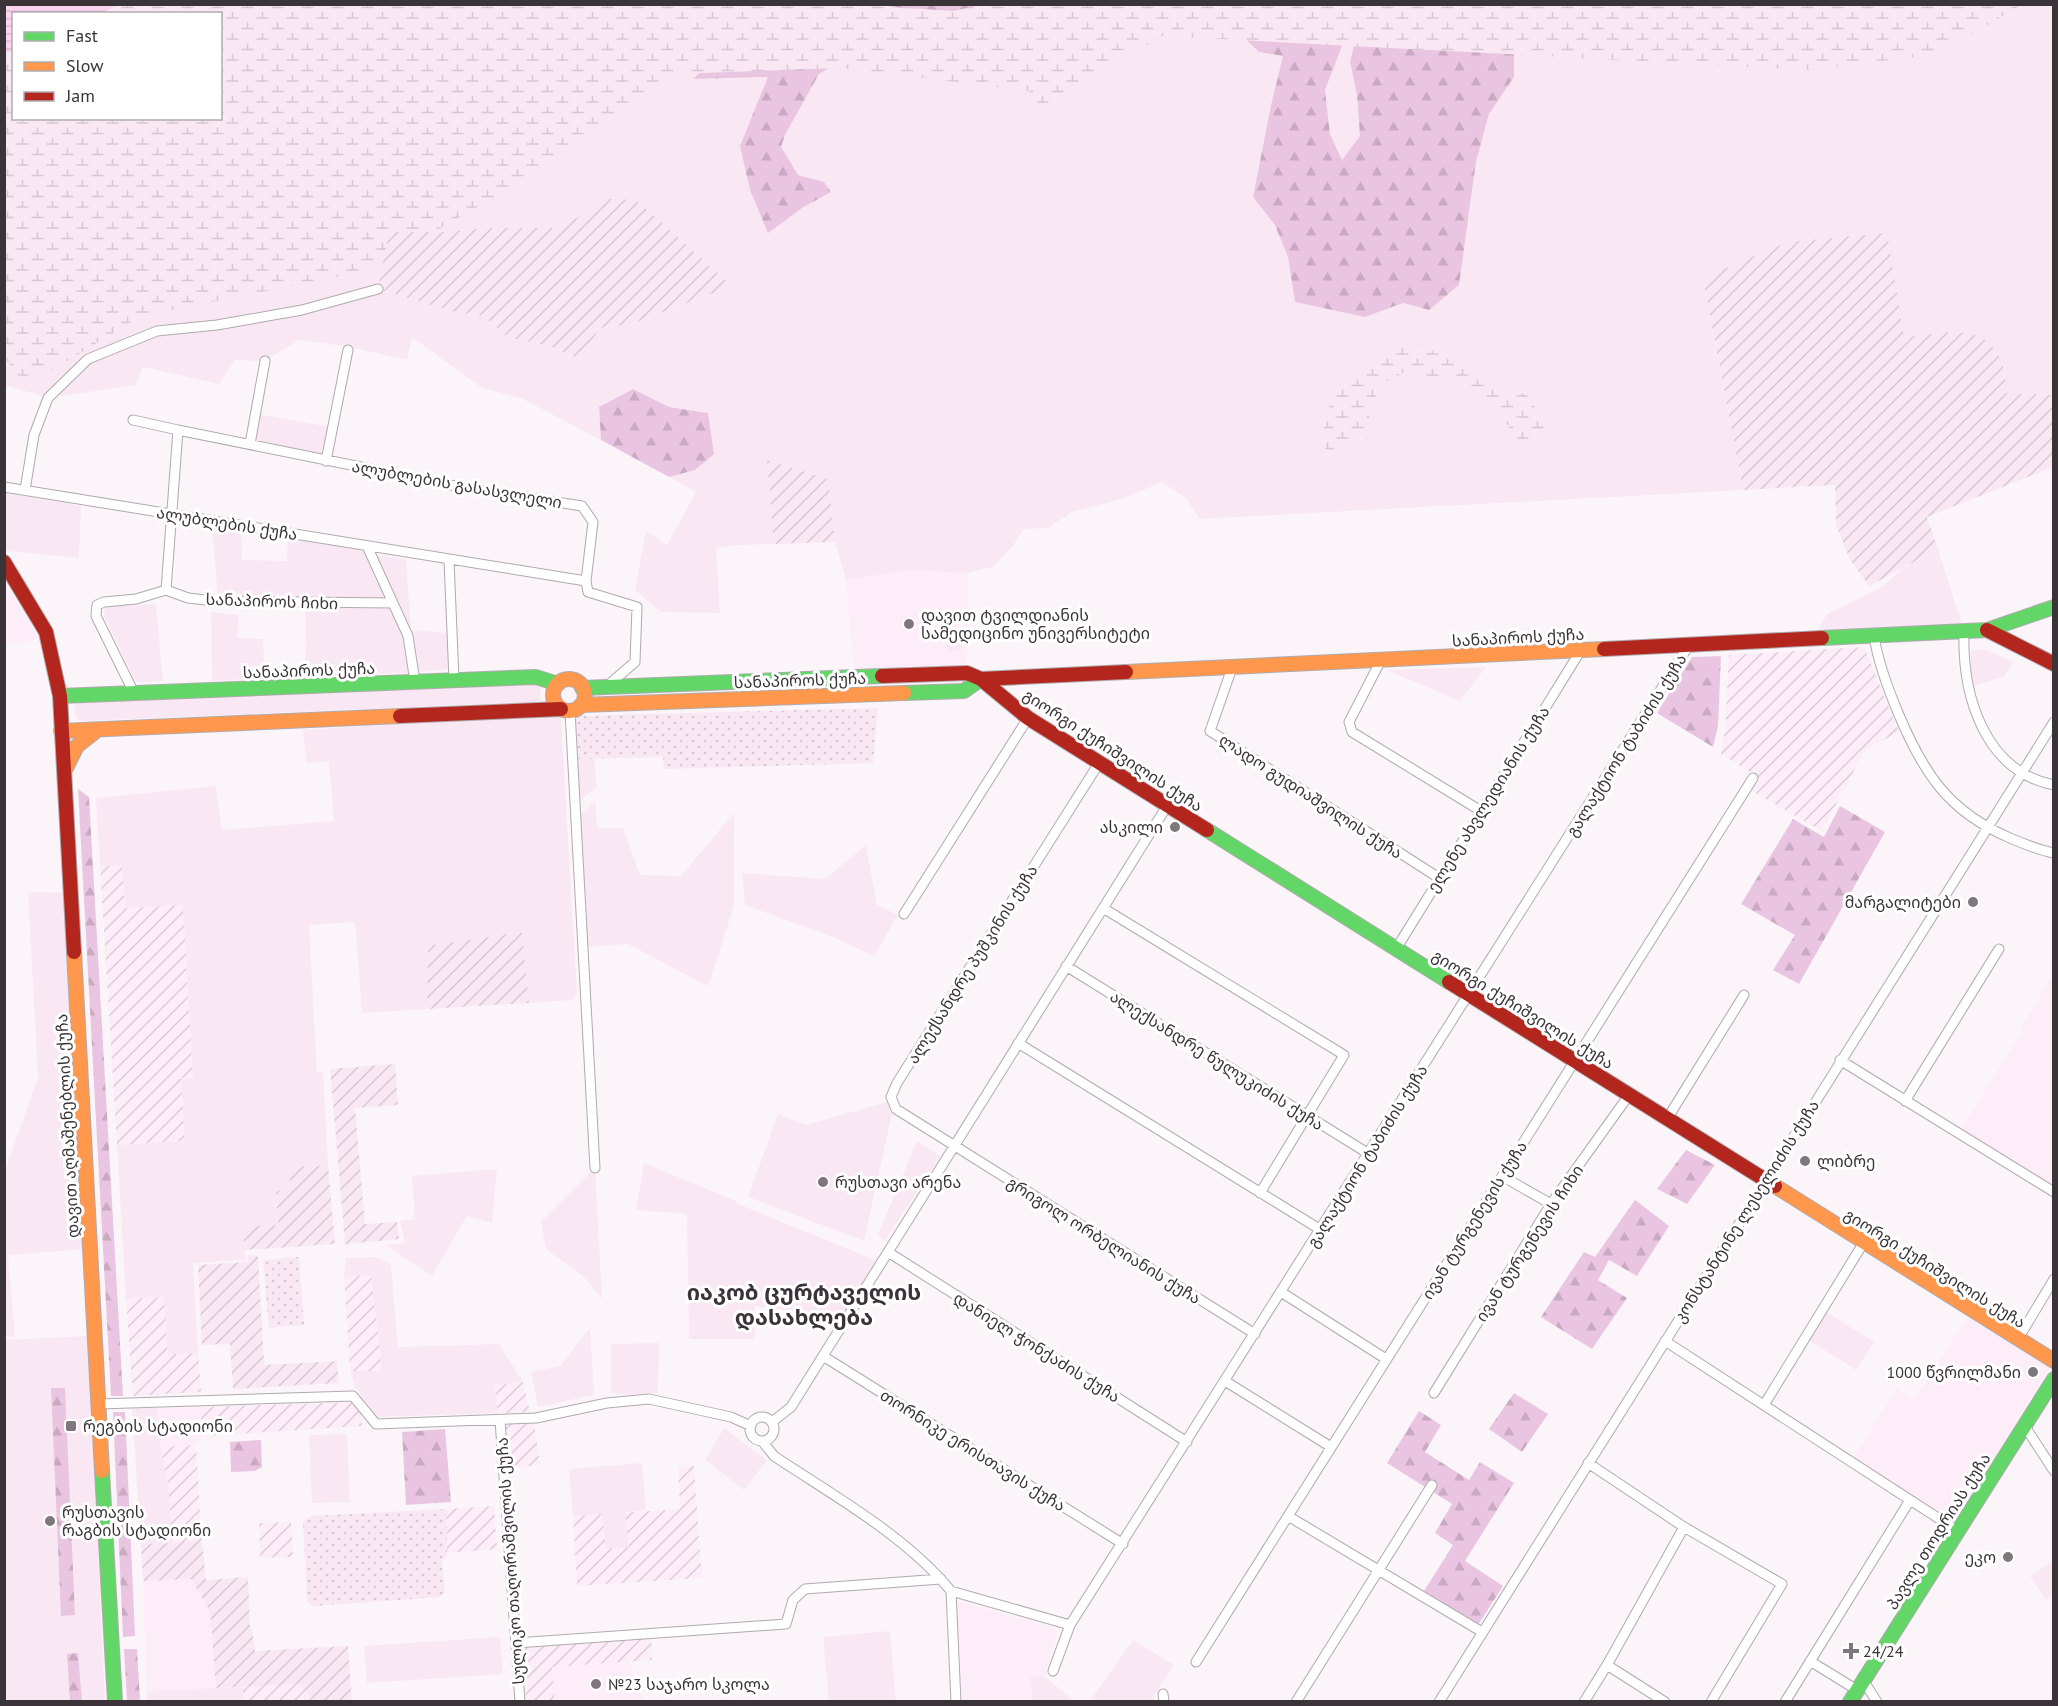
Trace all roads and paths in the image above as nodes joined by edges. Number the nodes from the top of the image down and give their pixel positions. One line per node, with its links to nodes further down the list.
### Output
1 (378, 289): 9 (street)
2 (348, 350): 7 (street)
3 (265, 361): 6 (street)
4 (133, 420): 5 (street, ალუბლების გასასვლელი)
5 (178, 430): 6 (street, ალუბლების გასასვლელი); 10 (street)
6 (250, 444): 7 (street, ალუბლების გასასვლელი)
7 (326, 461): 14 (street, ალუბლების გასასვლელი)
8 (4, 487): 9 (street, ალუბლების ქუჩა)
9 (25, 490): 10 (street, ალუბლების ქუჩა)
10 (173, 514): 11 (street, ალუბლების ქუჩა); 15 (street)
11 (367, 546): 12 (street, ალუბლების ქუჩა); 16 (street)
12 (449, 560): 14 (street, ალუბლების ქუჩა); 27 (street)
13 (4, 562): 33 (main road, დავით აღმაშენებლის ქუჩა)
14 (586, 581): 31 (street)
15 (166, 590): 16 (street, სანაპიროს ჩიხი); 32 (street)
16 (393, 603): 28 (street)
17 (2054, 607): 18 (main road, სანაპიროს ქუჩა)
18 (1987, 630): 19 (main road, სანაპიროს ქუჩა); 24 (main road)
19 (1964, 631): 20 (main road, სანაპიროს ქუჩა); 40 (street)
20 (1874, 636): 21 (main road, სანაპიროს ქუჩა); 46 (street)
21 (1689, 645): 22 (main road, სანაპიროს ქუჩა); 54 (street, გალაქტიონ ტაბიძის ქუჩა)
22 (1581, 650): 23 (main road, სანაპიროს ქუჩა); 45 (street, ელენე ახვლედიანის ქუჩა)
23 (1381, 660): 25 (main road, სანაპიროს ქუჩა); 45 (street)
24 (2054, 664)
25 (1232, 668): 26 (main road, სანაპიროს ქუჩა); 48 (street, ლადო გუდიაშვილის ქუჩა)
26 (981, 679): 31 (main road, სანაპიროს ქუჩა); 34 (main road, სანაპიროს ქუჩა); 35 (main road, გიორგი ქუჩიშვილის ქუჩა)
27 (454, 681): 28 (main road, სანაპიროს ქუჩა); 29 (main road, სანაპიროს ქუჩა)
28 (415, 682): 32 (main road, სანაპიროს ქუჩა)
29 (558, 684): 30 (main road); 34 (main road)
30 (582, 687): 31 (main road, სანაპიროს ქუჩა); 34 (main road)
31 (606, 687)
32 (134, 693): 33 (main road, სანაპიროს ქუჩა)
33 (60, 696): 38 (main road, დავით აღმაშენებლის ქუჩა)
34 (571, 708): 37 (main road, სანაპიროს ქუჩა); 65 (street)
35 (1028, 718): 39 (main road, გიორგი ქუჩიშვილის ქუჩა); 50 (street)
36 (2054, 722): 40 (street, კონსტანტინე ლესელიძის ქუჩა)
37 (98, 729): 38 (main road, სანაპიროს ქუჩა); 41 (main road)
38 (62, 731): 41 (main road, დავით აღმაშენებლის ქუჩა)
39 (1099, 763): 44 (main road, გიორგი ქუჩიშვილის ქუჩა); 63 (street, ალექსანდრე პუშკინის ქუჩა)
40 (2021, 772): 43 (street); 46 (street, კონსტანტინე ლესელიძის ქუჩა)
41 (64, 775): 85 (main road, დავით აღმაშენებლის ქუჩა)
42 (1753, 778): 58 (street, ივან ტურგენევის ქუჩა)
43 (2054, 785)
44 (1167, 806): 49 (street); 51 (main road, გიორგი ქუჩიშვილის ქუჩა)
45 (1481, 811): 48 (street, ელენე ახვლედიანის ქუჩა)
46 (1986, 828): 47 (street); 57 (street, კონსტანტინე ლესელიძის ქუჩა)
47 (2054, 853)
48 (1439, 878): 51 (street, ელენე ახვლედიანის ქუჩა)
49 (1103, 908): 53 (street); 61 (street)
50 (904, 914)
51 (1396, 949): 54 (main road, გიორგი ქუჩიშვილის ქუჩა)
52 (1999, 949): 60 (street)
53 (1066, 966): 56 (street); 61 (street, ალექსანდრე წულუკიძის ქუჩა)
54 (1469, 995): 58 (main road, გიორგი ქუჩიშვილის ქუჩა); 64 (street, გალაქტიონ ტაბიძის ქუჩა)
55 (1744, 995): 62 (street)
56 (1018, 1043): 63 (street); 69 (street)
57 (1840, 1060): 60 (street); 67 (street, კონსტანტინე ლესელიძის ქუჩა)
58 (1575, 1061): 59 (main road, გიორგი ქუჩიშვილის ქუჩა); 66 (street, ივან ტურგენევის ქუჩა)
59 (1629, 1095): 62 (main road, გიორგი ქუჩიშვილის ქუჩა); 70 (street, ივან ტურგენევის ჩიხი)
60 (1905, 1101): 68 (street)
61 (1307, 1116): 64 (street, ალექსანდრე წულუკიძის ქუჩა); 69 (street)
62 (1667, 1119): 67 (main road, გიორგი ქუჩიშვილის ქუჩა)
63 (954, 1146): 73 (street); 76 (street, გრიგოლ ორბელიანის ქუჩა)
64 (1369, 1154): 71 (street, გალაქტიონ ტაბიძის ქუჩა)
65 (595, 1168)
66 (1502, 1176): 70 (street); 80 (street, ივან ტურგენევის ქუჩა)
67 (1765, 1180): 72 (main road, გიორგი ქუჩიშვილის ქუჩა); 78 (street, კონსტანტინე ლესელიძის ქუჩა)
68 (2054, 1192)
69 (1260, 1193): 71 (street)
70 (1551, 1204): 84 (street, ივან ტურგენევის ჩიხი)
71 (1320, 1230): 75 (street, გალაქტიონ ტაბიძის ქუჩა)
72 (1864, 1242): 77 (main road, გიორგი ქუჩიშვილის ქუჩა); 86 (street)
73 (888, 1252): 79 (street); 92 (street, დანიელ ჭონქაძის ქუჩა)
74 (2054, 1279): 77 (street)
75 (1281, 1292): 76 (street, გალაქტიონ ტაბიძის ქუჩა); 80 (street)
76 (1255, 1334): 83 (street, გალაქტიონ ტაბიძის ქუჩა)
77 (2018, 1339): 81 (main road, გიორგი ქუჩიშვილის ქუჩა)
78 (1665, 1341): 86 (street); 94 (street, კონსტანტინე ლესელიძის ქუჩა)
79 (823, 1356): 88 (street); 101 (street, თორნიკე ერისთავის ქუჩა)
80 (1386, 1359): 93 (street, ივან ტურგენევის ქუჩა)
81 (2054, 1361)
82 (2054, 1379): 89 (main road, პავლე თოდრიას ქუჩა)
83 (1225, 1381): 92 (street, გალაქტიონ ტაბიძის ქუჩა); 93 (street)
84 (1434, 1393)
85 (99, 1404): 87 (street); 113 (main road, დავით აღმაშენებლის ქუჩა)
86 (1764, 1405): 97 (street)
87 (500, 1420): 90 (street); 107 (street, სულიკო თაღორაშვილის ქუჩა)
88 (772, 1422): 90 (street); 91 (street)
89 (2024, 1425): 95 (street); 100 (main road, პავლე თოდრიას ქუჩა)
90 (751, 1426): 91 (street)
91 (762, 1441): 103 (street)
92 (1187, 1442): 101 (street, გალაქტიონ ტაბიძის ქუჩა)
93 (1331, 1447): 98 (street, ივან ტურგენევის ქუჩა)
94 (1588, 1463): 99 (street); 106 (street, კონსტანტინე ლესელიძის ქუჩა)
95 (2054, 1472)
96 (1432, 1485): 102 (street)
97 (1910, 1500): 100 (street); 108 (street)
98 (1288, 1516): 102 (street); 109 (street, ივან ტურგენევის ქუჩა)
99 (1684, 1527): 110 (street); 120 (street)
100 (1958, 1531): 112 (main road, პავლე თოდრიას ქუჩა)
101 (1123, 1544): 105 (street, გალაქტიონ ტაბიძის ქუჩა)
102 (1378, 1571): 106 (street); 116 (street)
103 (941, 1579): 104 (street); 107 (street)
104 (951, 1591): 105 (street); 115 (street)
105 (1070, 1625): 111 (street, გალაქტიონ ტაბიძის ქუჩა)
106 (1482, 1632): 117 (street, კონსტანტინე ლესელიძის ქუჩა)
107 (516, 1643): 114 (street, სულიკო თაღორაშვილის ქუჩა)
108 (1810, 1661): 112 (street); 121 (street)
109 (1196, 1662)
110 (1607, 1665): 118 (street); 119 (street)
111 (1053, 1671)
112 (1857, 1691): 122 (street)
113 (115, 1701)
114 (520, 1701)
115 (956, 1701)
116 (1296, 1701)
117 (1439, 1701)
118 (1584, 1701)
119 (1665, 1701)
120 (1711, 1701)
121 (1785, 1701)
122 (1877, 1701)

